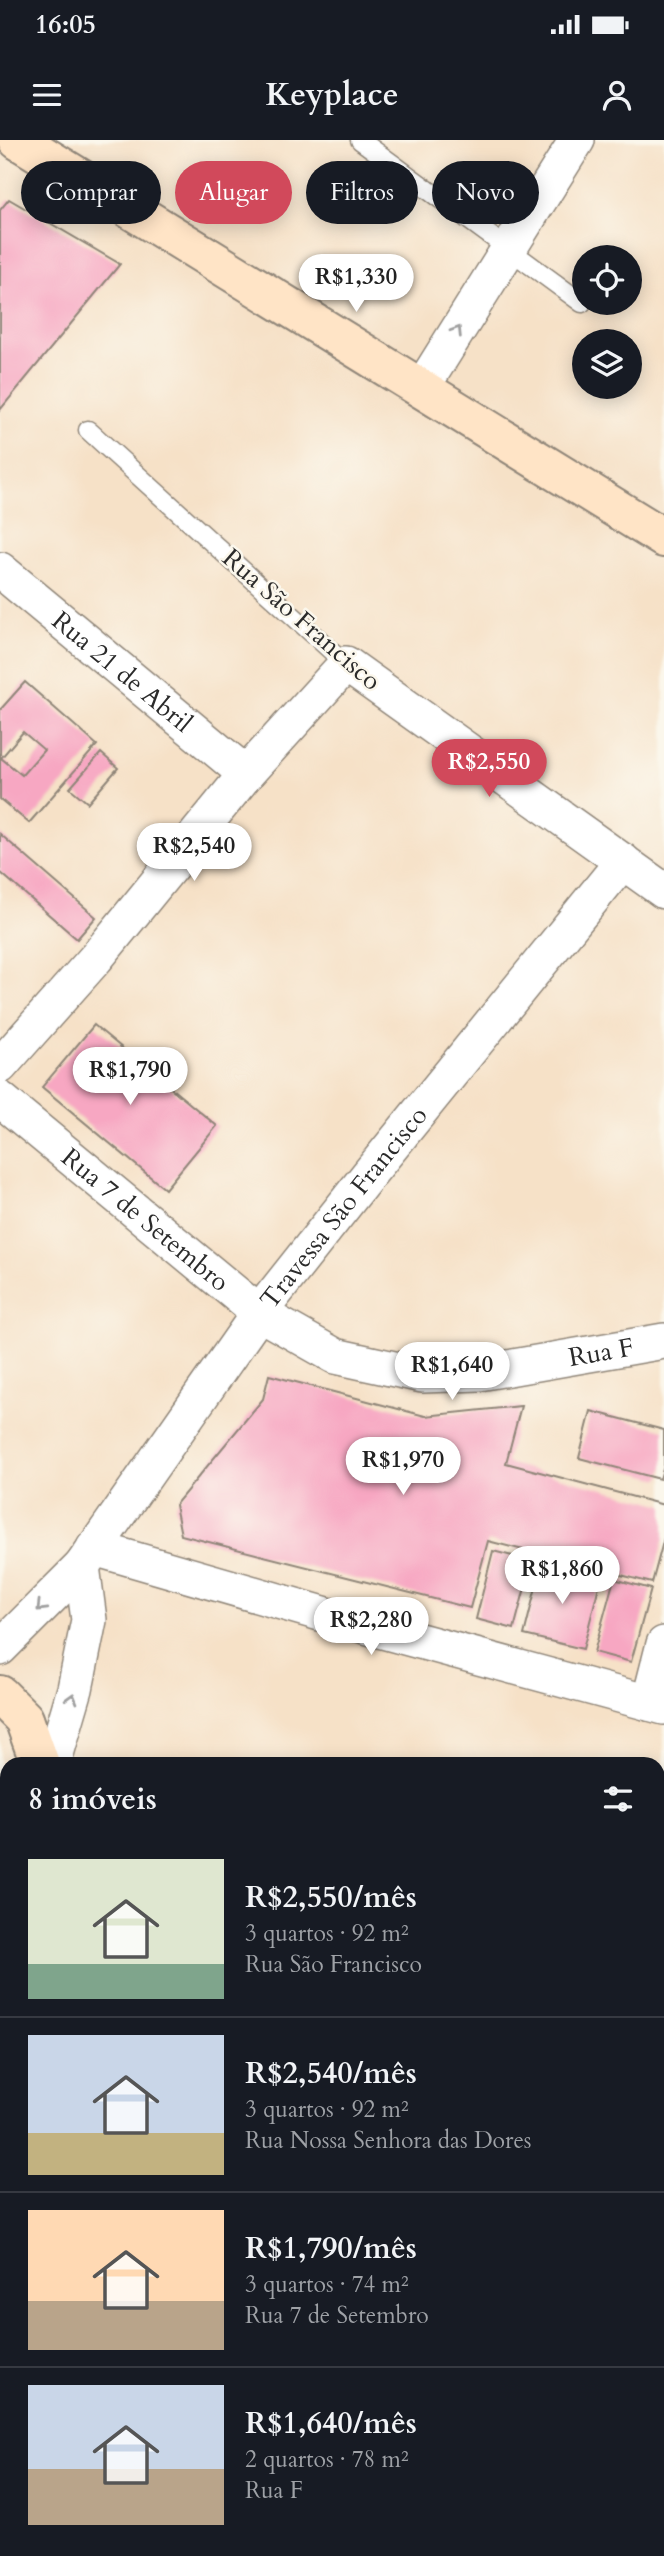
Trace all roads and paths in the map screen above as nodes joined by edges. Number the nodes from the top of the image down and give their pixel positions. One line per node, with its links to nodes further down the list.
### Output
1 (18, 140): 6 (main road)
2 (360, 140): 4 (lane)
3 (577, 140): 4 (street)
4 (508, 250): 5 (lane); 6 (street, one-way to 4)
5 (572, 296)
6 (421, 389): 8 (main road)
7 (88, 429): 10 (lane, Rua São Francisco)
8 (664, 538)
9 (0, 570): 11 (street, Rua 21 de Abril)
10 (346, 664): 11 (street); 12 (street, Rua São Francisco)
11 (246, 774): 14 (street)
12 (623, 861): 13 (street, Rua São Francisco); 16 (street, Travessa São Francisco)
13 (664, 891)
14 (0, 1066)
15 (0, 1098): 16 (street, Rua 7 de Setembro)
16 (259, 1313): 17 (street, Rua F); 18 (street, Travessa São Francisco)
17 (664, 1341)
18 (88, 1557): 20 (street, Travessa São Francisco, one-way to 20); 22 (street); 24 (street, one-way to 18)
19 (664, 1644): 22 (street)
20 (0, 1648)
21 (0, 1695): 23 (main road)
22 (657, 1705)
23 (38, 1757)
24 (55, 1757)

